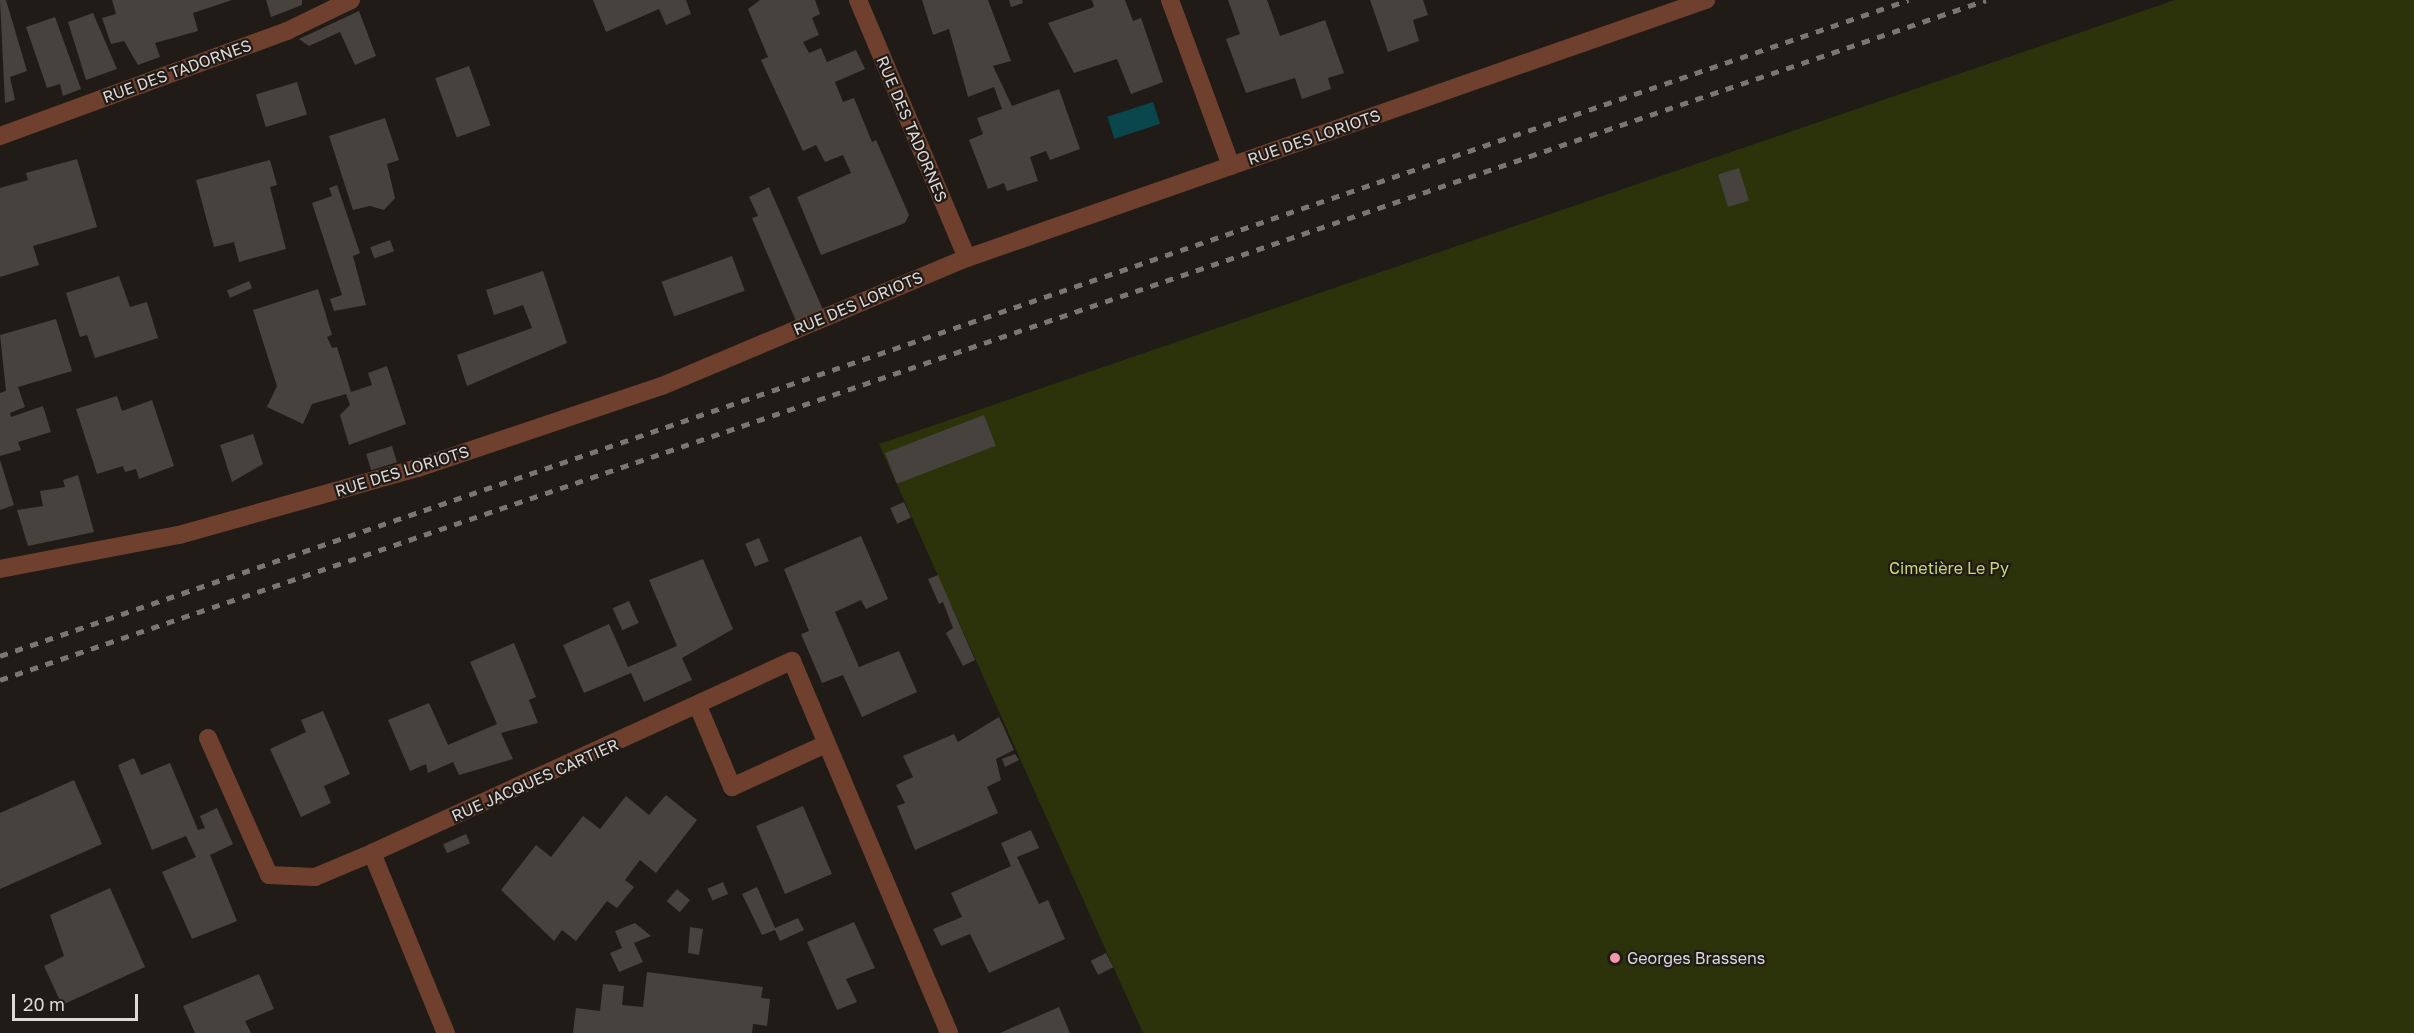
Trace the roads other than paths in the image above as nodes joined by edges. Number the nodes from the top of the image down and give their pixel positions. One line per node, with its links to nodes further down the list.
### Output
1 (351, 0): 5 (street, RUE DES TADORNES)
2 (858, 0): 7 (street, RUE DES TADORNES)
3 (1170, 0): 6 (street)
4 (1706, 0): 6 (street, RUE DES LORIOTS)
5 (0, 136)
6 (1231, 166): 7 (street, RUE DES LORIOTS)
7 (967, 258): 8 (street, RUE DES LORIOTS)
8 (0, 569)
9 (698, 706): 11 (street); 11 (street, RUE JACQUES CARTIER); 12 (street, RUE JACQUES CARTIER)
10 (208, 738): 12 (street, RUE JACQUES CARTIER)
11 (826, 744): 13 (street, RUE JACQUES CARTIER)
12 (372, 853): 14 (street)
13 (942, 1030)
14 (446, 1033)

